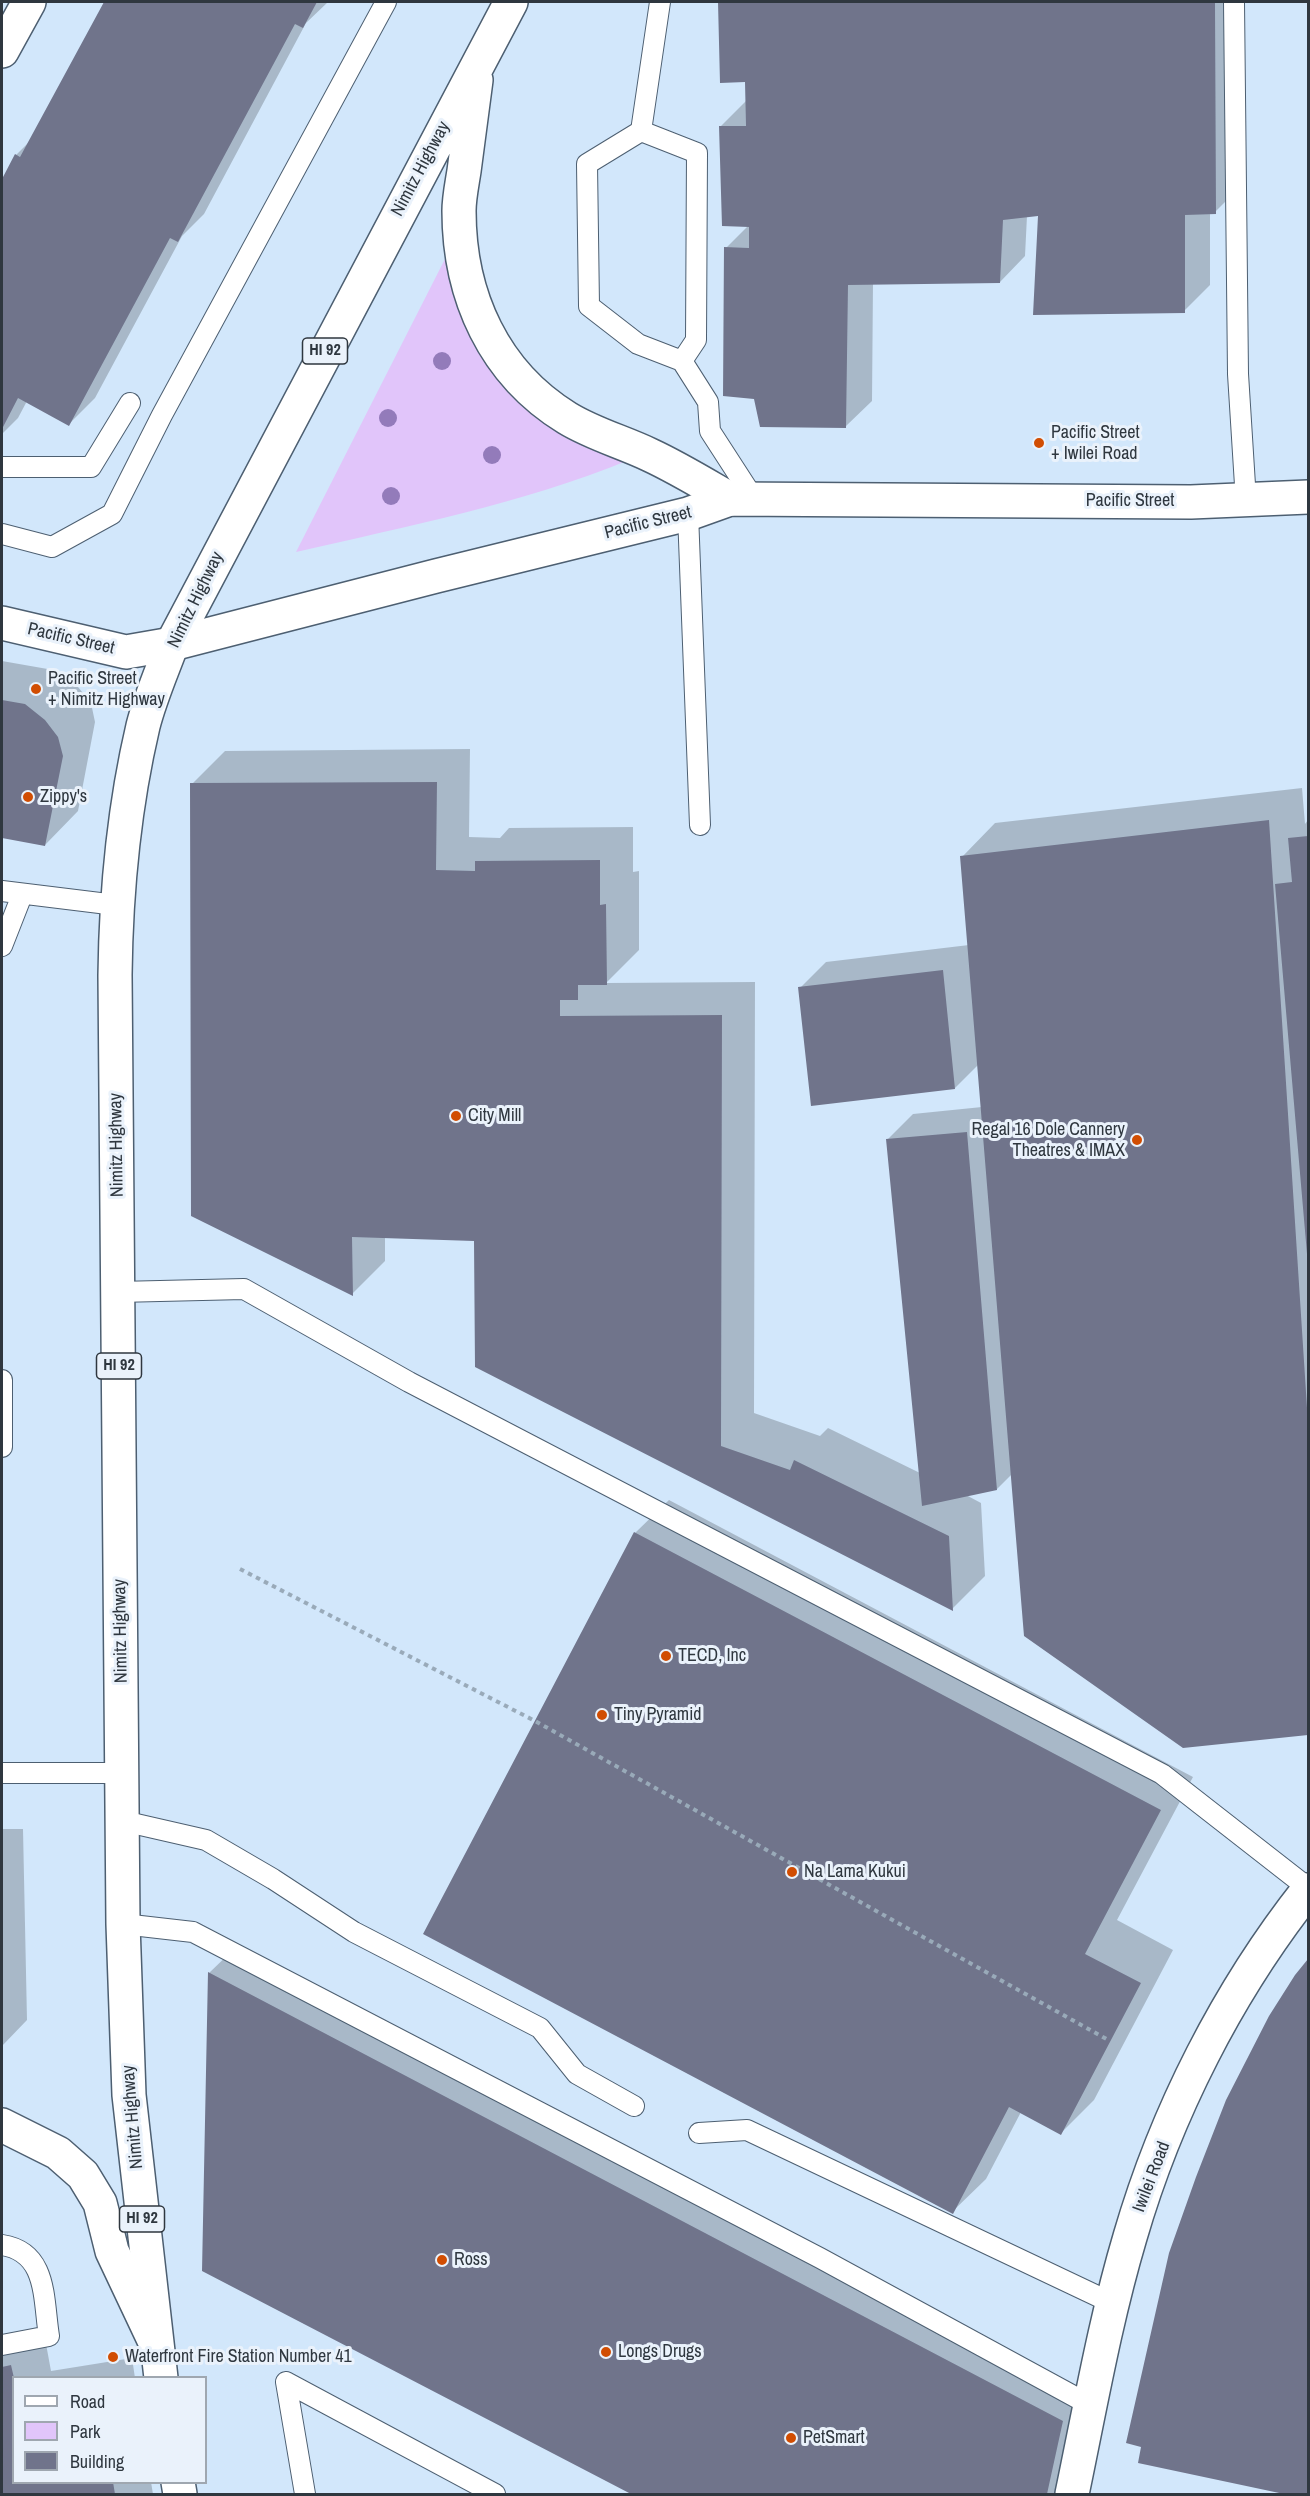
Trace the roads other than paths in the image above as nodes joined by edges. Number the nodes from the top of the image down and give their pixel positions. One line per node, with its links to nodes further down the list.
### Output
1 (29, 2): 6 (main road)
2 (386, 2): 16 (lane)
3 (510, 2): 7 (main road, Nimitz Highway / HI 92)
4 (660, 2): 8 (lane)
5 (1234, 2): 14 (lane)
6 (2, 51)
7 (479, 59): 13 (main road); 18 (main road, Nimitz Highway / HI 92)
8 (641, 131): 9 (lane); 9 (lane)
9 (682, 361): 13 (lane)
10 (130, 403): 11 (lane)
11 (2, 468)
12 (1308, 497): 14 (main road, Pacific Street)
13 (742, 499): 14 (main road, Pacific Street); 15 (main road, Pacific Street)
14 (1246, 501)
15 (688, 514): 18 (main road, Pacific Street); 19 (lane)
16 (2, 534)
17 (2, 623): 18 (main road, Pacific Street)
18 (172, 644): 22 (main road, Nimitz Highway / HI 92)
19 (699, 825)
20 (2, 891): 21 (lane)
21 (22, 895): 22 (lane); 23 (lane)
22 (116, 905): 24 (main road, Nimitz Highway / HI 92)
23 (2, 946)
24 (118, 1292): 28 (main road, Nimitz Highway / HI 92); 30 (lane)
25 (2, 1380): 26 (lane)
26 (2, 1447)
27 (2, 1773): 28 (lane)
28 (123, 1773): 29 (main road, Nimitz Highway / HI 92)
29 (123, 1821): 31 (main road, Nimitz Highway / HI 92); 32 (lane)
30 (1308, 1889): 36 (main road, Iwilei Road)
31 (123, 1924): 37 (main road, Nimitz Highway / HI 92); 40 (lane)
32 (634, 2106)
33 (2, 2125): 37 (main road)
34 (699, 2133): 36 (lane)
35 (2, 2245): 38 (lane)
36 (1112, 2303): 40 (main road, Iwilei Road)
37 (156, 2343): 39 (main road, Nimitz Highway / HI 92)
38 (2, 2345)
39 (161, 2376)
40 (1090, 2404): 43 (main road, Iwilei Road)
41 (305, 2494): 42 (lane)
42 (495, 2494)
43 (1072, 2494)

